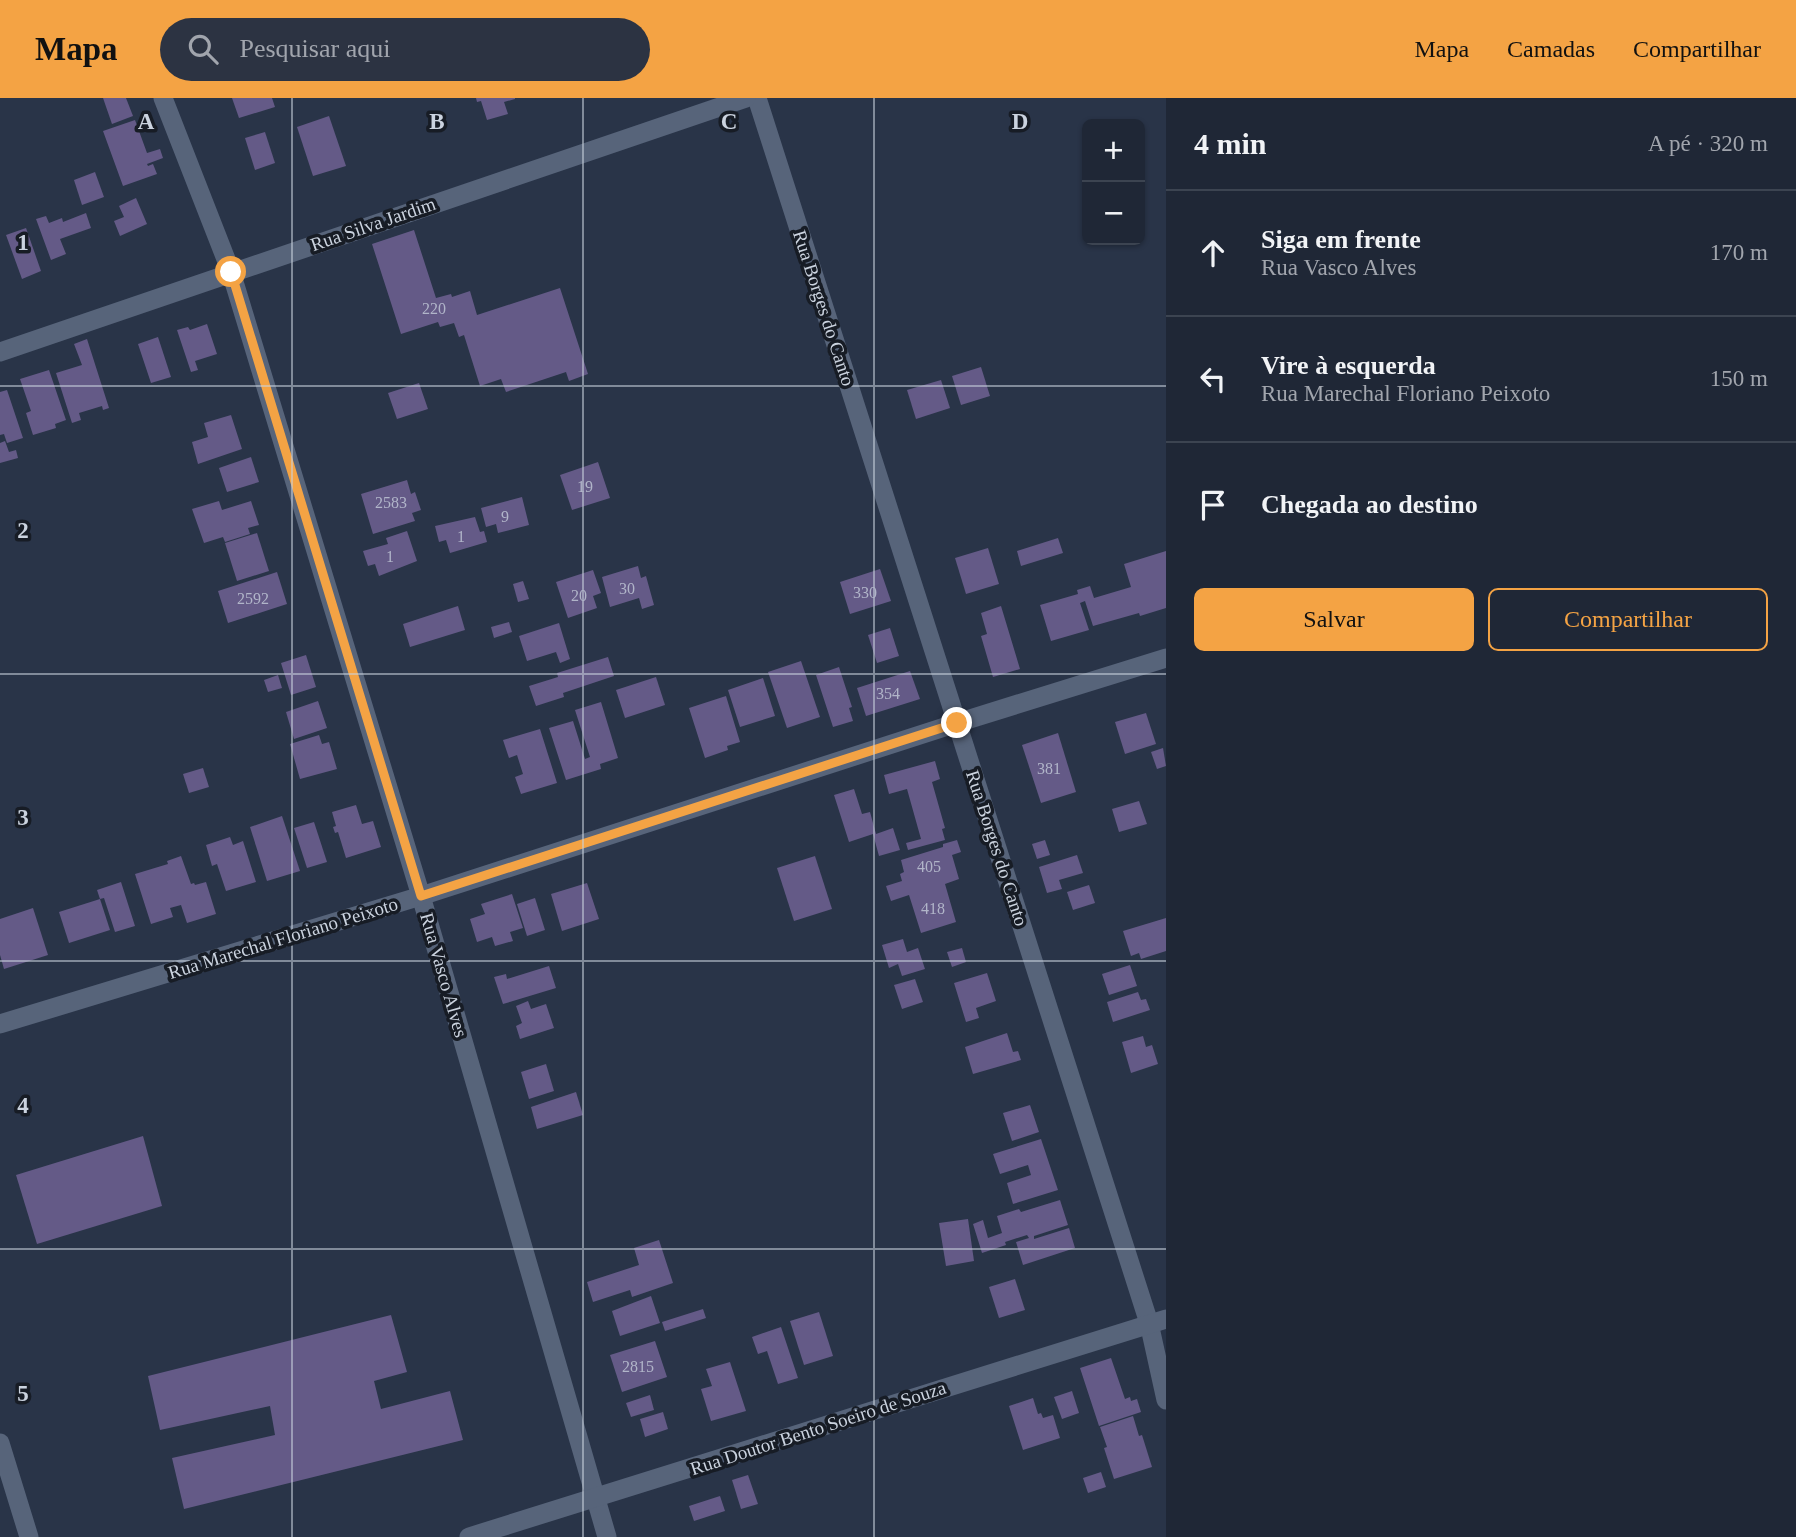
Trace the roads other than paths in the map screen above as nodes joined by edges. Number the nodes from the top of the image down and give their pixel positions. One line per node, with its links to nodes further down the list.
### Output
1 (163, 98): 4 (street, Rua Vasco Alves)
2 (746, 98): 4 (street, Rua Silva Jardim)
3 (757, 98): 7 (street, Rua Borges do Canto)
4 (231, 272): 5 (street, Rua Silva Jardim); 8 (street, Rua Vasco Alves)
5 (0, 352)
6 (1166, 658): 7 (street, Rua Marechal Floriano Peixoto)
7 (957, 723): 8 (street, Rua Marechal Floriano Peixoto); 10 (street, Rua Borges do Canto)
8 (421, 896): 9 (street, Rua Marechal Floriano Peixoto); 13 (street, Rua Vasco Alves)
9 (0, 1024)
10 (1157, 1321): 11 (street, Rua Borges do Canto); 13 (street, Rua Doutor Bento Soeiro de Souza)
11 (1166, 1400)
12 (0, 1443): 14 (street)
13 (594, 1499): 15 (street, Rua Doutor Bento Soeiro de Souza); 16 (street, Rua Vasco Alves)
14 (29, 1537)
15 (469, 1537)
16 (607, 1537)

